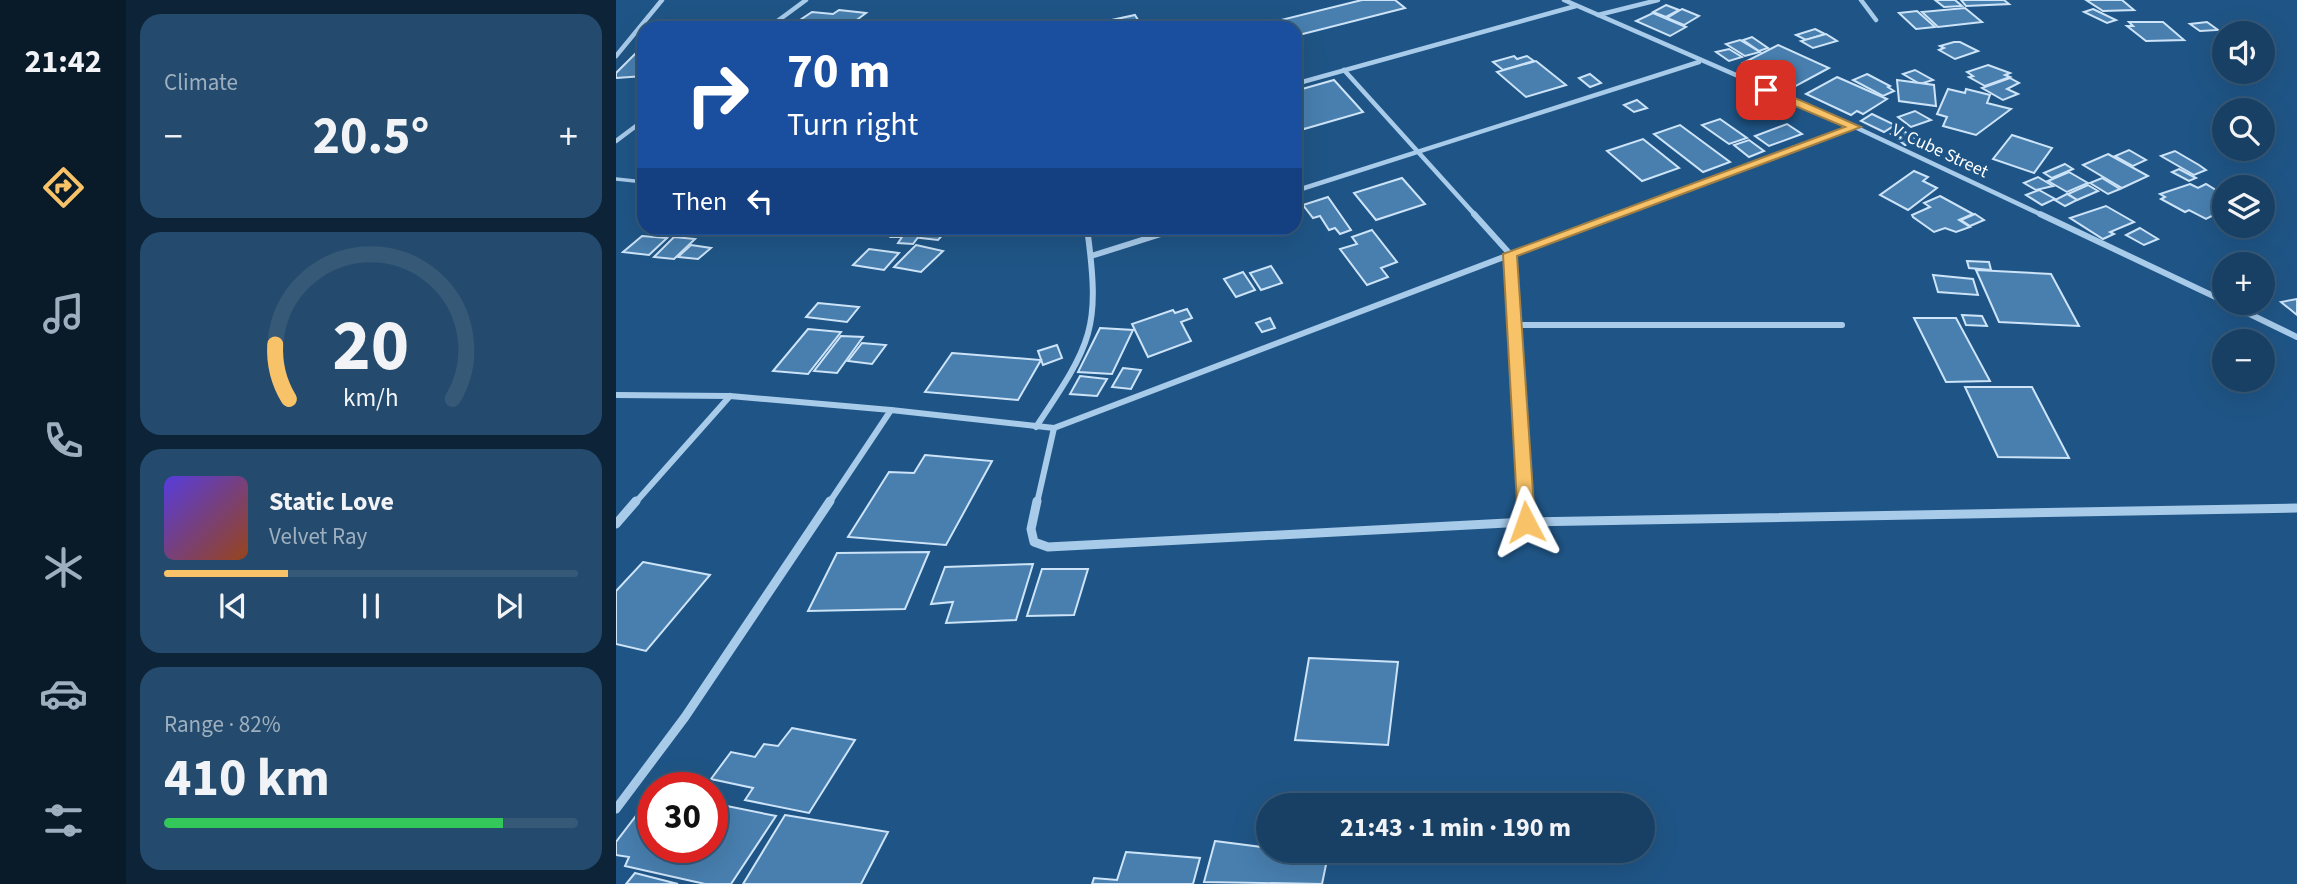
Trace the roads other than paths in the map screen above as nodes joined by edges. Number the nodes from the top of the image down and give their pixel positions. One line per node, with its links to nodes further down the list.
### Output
1 (662, 0): 9 (street)
2 (806, 0): 10 (street)
3 (1564, 0): 6 (street, V. Cube Street)
4 (1658, 0): 7 (street)
5 (1861, 0): 8 (street)
6 (1577, 5): 7 (street, V. Cube Street); 14 (street)
7 (1598, 15): 13 (street, V. Cube Street)
8 (1876, 20)
9 (645, 21)
10 (778, 21)
11 (637, 30): 12 (street)
12 (616, 56)
13 (1700, 61): 17 (street, V. Cube Street); 19 (street)
14 (1344, 70): 15 (street); 19 (street)
15 (1302, 82)
16 (637, 125): 18 (street)
17 (1855, 127): 25 (street); 27 (street, V. Cube Street)
18 (616, 141)
19 (1417, 152): 22 (street); 25 (street)
20 (616, 179): 21 (lane)
21 (637, 181)
22 (1302, 189)
23 (1088, 235): 26 (street)
24 (1158, 235): 26 (street)
25 (1510, 254): 29 (street); 36 (street)
26 (1091, 256): 35 (street)
27 (2212, 295)
28 (2252, 315): 31 (street, V. Cube Street)
29 (1514, 325): 30 (street); 38 (street)
30 (1842, 325)
31 (2297, 337)
32 (616, 395): 33 (street)
33 (730, 396): 34 (street); 39 (street)
34 (891, 410): 35 (street); 40 (street)
35 (1036, 427): 36 (street)
36 (1054, 428): 38 (street)
37 (2297, 508): 38 (street)
38 (1526, 522)
39 (616, 524)
40 (616, 809)

